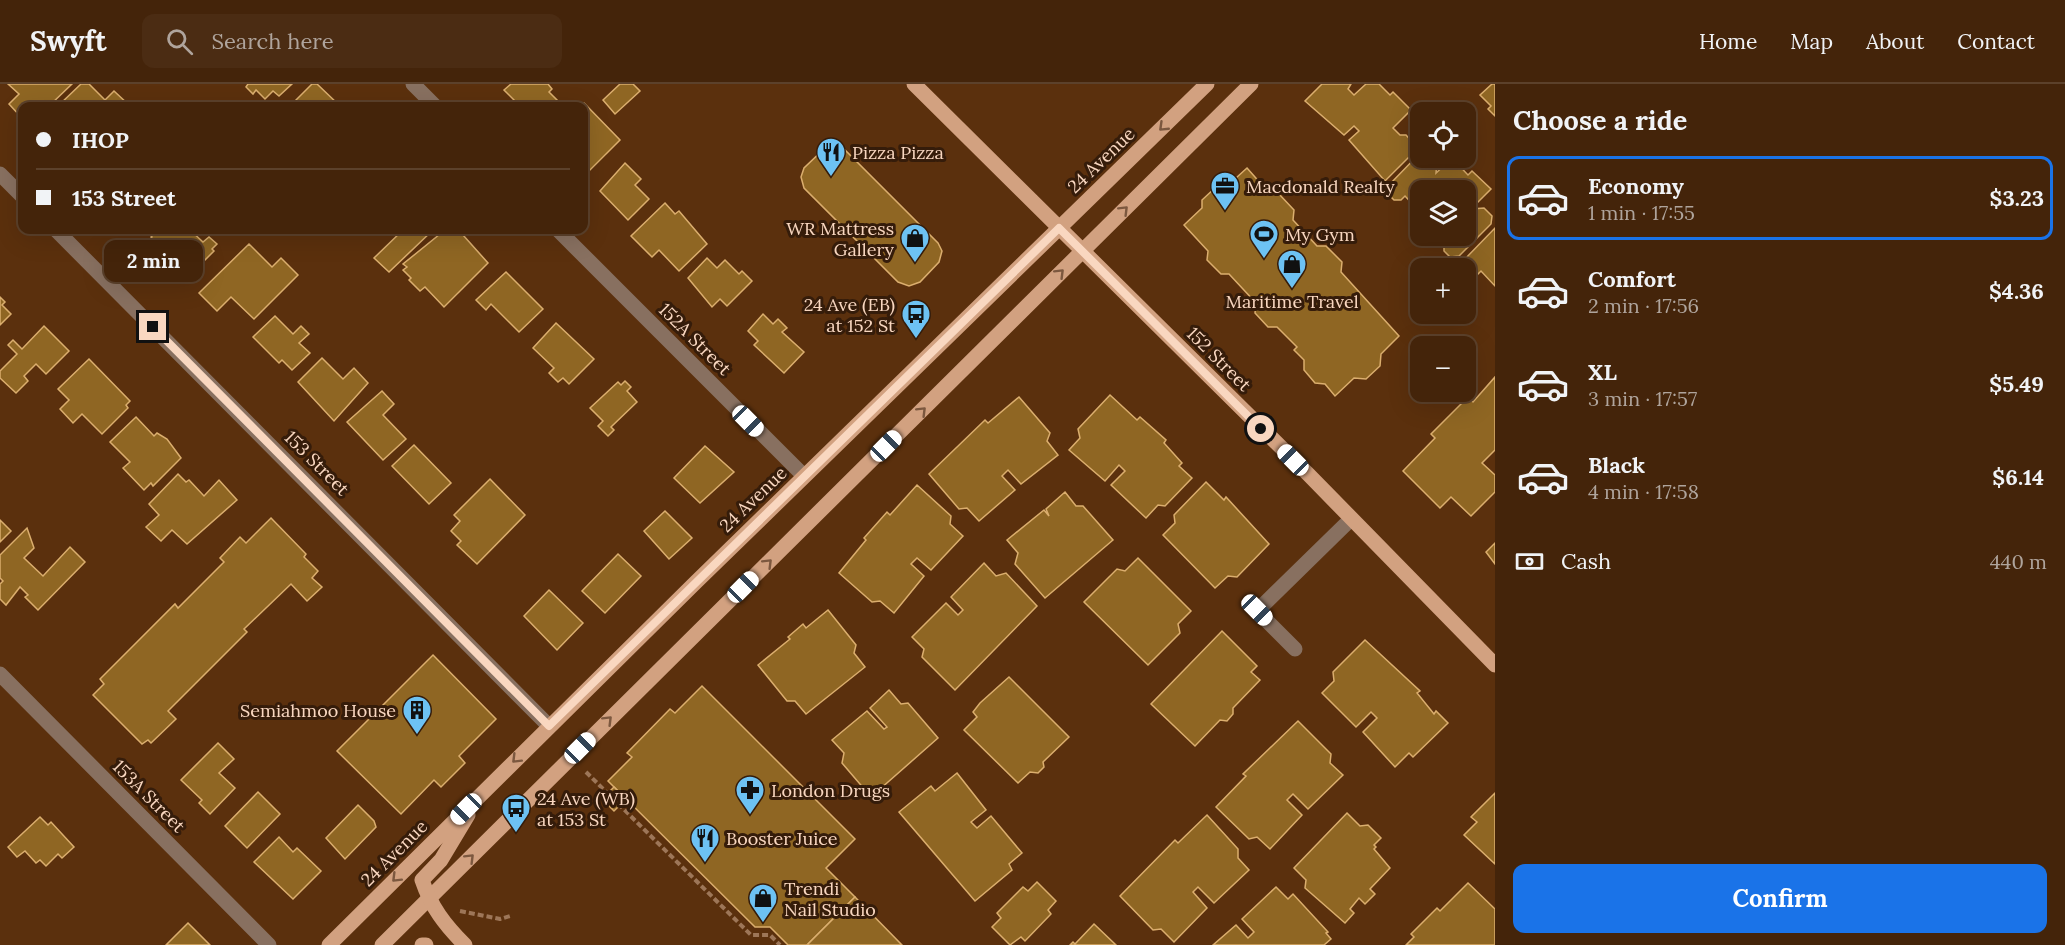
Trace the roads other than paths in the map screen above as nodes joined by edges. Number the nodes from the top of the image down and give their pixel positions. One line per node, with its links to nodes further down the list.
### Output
1 (413, 84): 5 (street)
2 (914, 84): 8 (main road, 152 Street)
3 (1207, 84): 8 (main road, 24 Avenue, one-way to 8)
4 (1251, 84): 11 (main road, one-way to 4)
5 (431, 102)
6 (0, 174): 7 (street)
7 (18, 192)
8 (1059, 228): 11 (main road, 152 Street); 12 (main road, 24 Avenue)
9 (60, 234): 17 (street, 153 Street)
10 (562, 234): 12 (street, 152A Street)
11 (1082, 251): 13 (main road, 152 Street); 19 (main road, one-way to 11)
12 (804, 476): 17 (main road, 24 Avenue)
13 (1351, 519): 14 (street); 15 (main road, 152 Street)
14 (1295, 649)
15 (1495, 665)
16 (0, 674): 20 (street, 153A Street)
17 (549, 726): 18 (main road, 24 Avenue, one-way to 18)
18 (483, 792): 19 (main road); 21 (main road, 24 Avenue, one-way to 21)
19 (428, 899): 22 (main road); 23 (main road)
20 (269, 945)
21 (329, 945)
22 (382, 945)
23 (465, 945)

